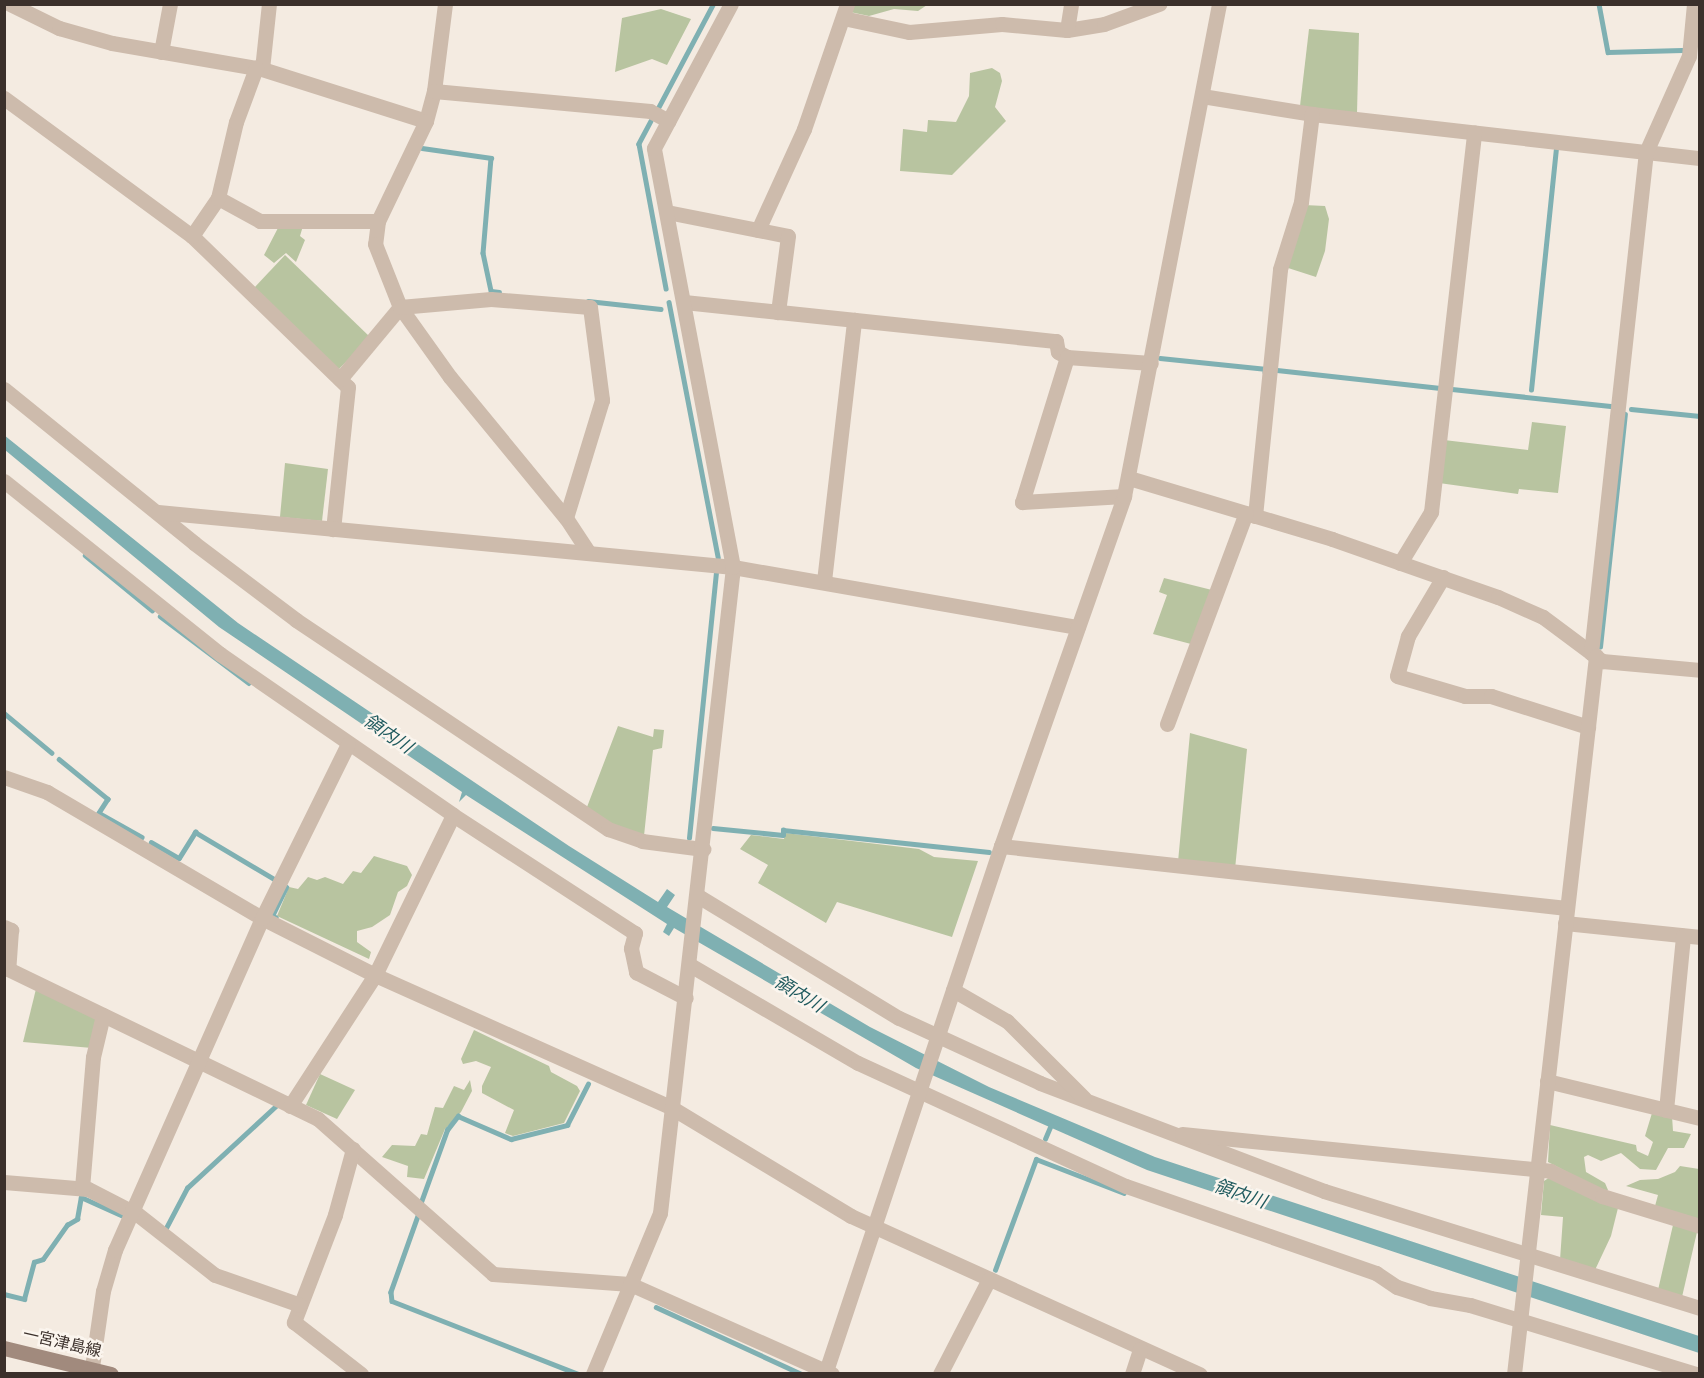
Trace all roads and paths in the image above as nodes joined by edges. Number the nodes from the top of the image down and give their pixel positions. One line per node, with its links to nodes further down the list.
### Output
1 (10, 4): 12 (street)
2 (170, 4): 12 (street)
3 (268, 4): 13 (street)
4 (445, 4): 14 (street)
5 (731, 4): 19 (street)
6 (1071, 4): 11 (street)
7 (1159, 4): 11 (street)
8 (1219, 4): 15 (street)
9 (1694, 4): 21 (street)
10 (845, 11): 11 (street); 26 (street)
11 (1067, 30)
12 (161, 52): 13 (street)
13 (259, 69): 18 (street); 23 (street)
14 (434, 91): 18 (street); 19 (street)
15 (1202, 96): 17 (street); 33 (street)
16 (4, 98): 27 (street)
17 (1312, 114): 20 (street); 42 (street)
18 (426, 121): 25 (street)
19 (669, 121): 24 (street)
20 (1474, 132): 21 (street); 46 (street)
21 (1646, 152): 22 (street); 51 (street)
22 (1700, 158)
23 (218, 198): 25 (street); 27 (street)
24 (667, 212): 26 (street); 28 (street)
25 (378, 221): 29 (street)
26 (758, 230): 30 (street)
27 (192, 236): 34 (street)
28 (684, 302): 30 (street); 47 (street)
29 (399, 307): 34 (street); 43 (street); 43 (street)
30 (778, 312): 31 (street)
31 (854, 320): 32 (street); 49 (street)
32 (1067, 357): 33 (street); 40 (street)
33 (1151, 363): 36 (street)
34 (340, 379): 44 (street)
35 (4, 389): 41 (street)
36 (1129, 478): 40 (street); 42 (street)
37 (4, 481): 38 (street)
38 (21, 493): 39 (street); 55 (street)
39 (4, 496)
40 (1124, 496): 50 (street)
41 (158, 513): 44 (street); 59 (street)
42 (1250, 515): 46 (street); 53 (street)
43 (566, 518): 45 (street)
44 (333, 529): 45 (street)
45 (589, 553): 47 (street)
46 (1400, 563): 48 (street)
47 (733, 567): 49 (street); 59 (street)
48 (1443, 578): 51 (street); 54 (street)
49 (824, 581): 50 (street)
50 (1078, 627): 58 (street)
51 (1594, 654): 52 (street); 54 (street)
52 (1700, 670)
53 (1167, 723)
54 (1588, 727): 61 (street)
55 (348, 744): 57 (street); 62 (street)
56 (4, 777): 62 (street)
57 (453, 815): 67 (street); 69 (street)
58 (1001, 846): 61 (street); 68 (street)
59 (703, 849): 60 (street)
60 (698, 899): 66 (street); 71 (street)
61 (1566, 915): 64 (street); 73 (street)
62 (262, 918): 67 (street); 72 (street)
63 (4, 927): 70 (street)
64 (1683, 936): 65 (street); 78 (street)
65 (1700, 937)
66 (690, 963): 69 (street); 74 (street)
67 (375, 975): 76 (street); 77 (street)
68 (953, 990): 71 (street); 75 (street)
69 (686, 998): 77 (street)
70 (103, 1015): 72 (street); 84 (street)
71 (935, 1043): 74 (street); 75 (street)
72 (198, 1061): 76 (street); 85 (street)
73 (1546, 1081): 78 (street); 82 (street)
74 (920, 1087): 87 (street); 93 (street)
75 (1087, 1102): 80 (street)
76 (290, 1106): 81 (street)
77 (672, 1108): 87 (street); 90 (street)
78 (1666, 1110): 79 (street)
79 (1700, 1118)
80 (1161, 1131): 82 (street); 88 (street)
81 (353, 1149): 90 (street); 91 (street)
82 (1536, 1170): 86 (street); 88 (street)
83 (4, 1182): 84 (street)
84 (82, 1188): 85 (street)
85 (132, 1211): 91 (street); 96 (street)
86 (1700, 1226)
87 (874, 1227): 89 (street); 97 (street)
88 (1526, 1258): 92 (street); 93 (street)
89 (989, 1280): 95 (street); 101 (street)
90 (630, 1284): 97 (street); 100 (street)
91 (300, 1305): 99 (street)
92 (1700, 1308)
93 (1520, 1318): 104 (street); 105 (street)
94 (4, 1348): 96 (main road, 一宮津島線)
95 (1140, 1349): 102 (street); 103 (street)
96 (91, 1371): 98 (main road, 一宮津島線)
97 (828, 1373)
98 (111, 1374)
99 (361, 1374)
100 (593, 1374)
101 (940, 1374)
102 (1132, 1374)
103 (1200, 1374)
104 (1514, 1374)
105 (1696, 1374)

